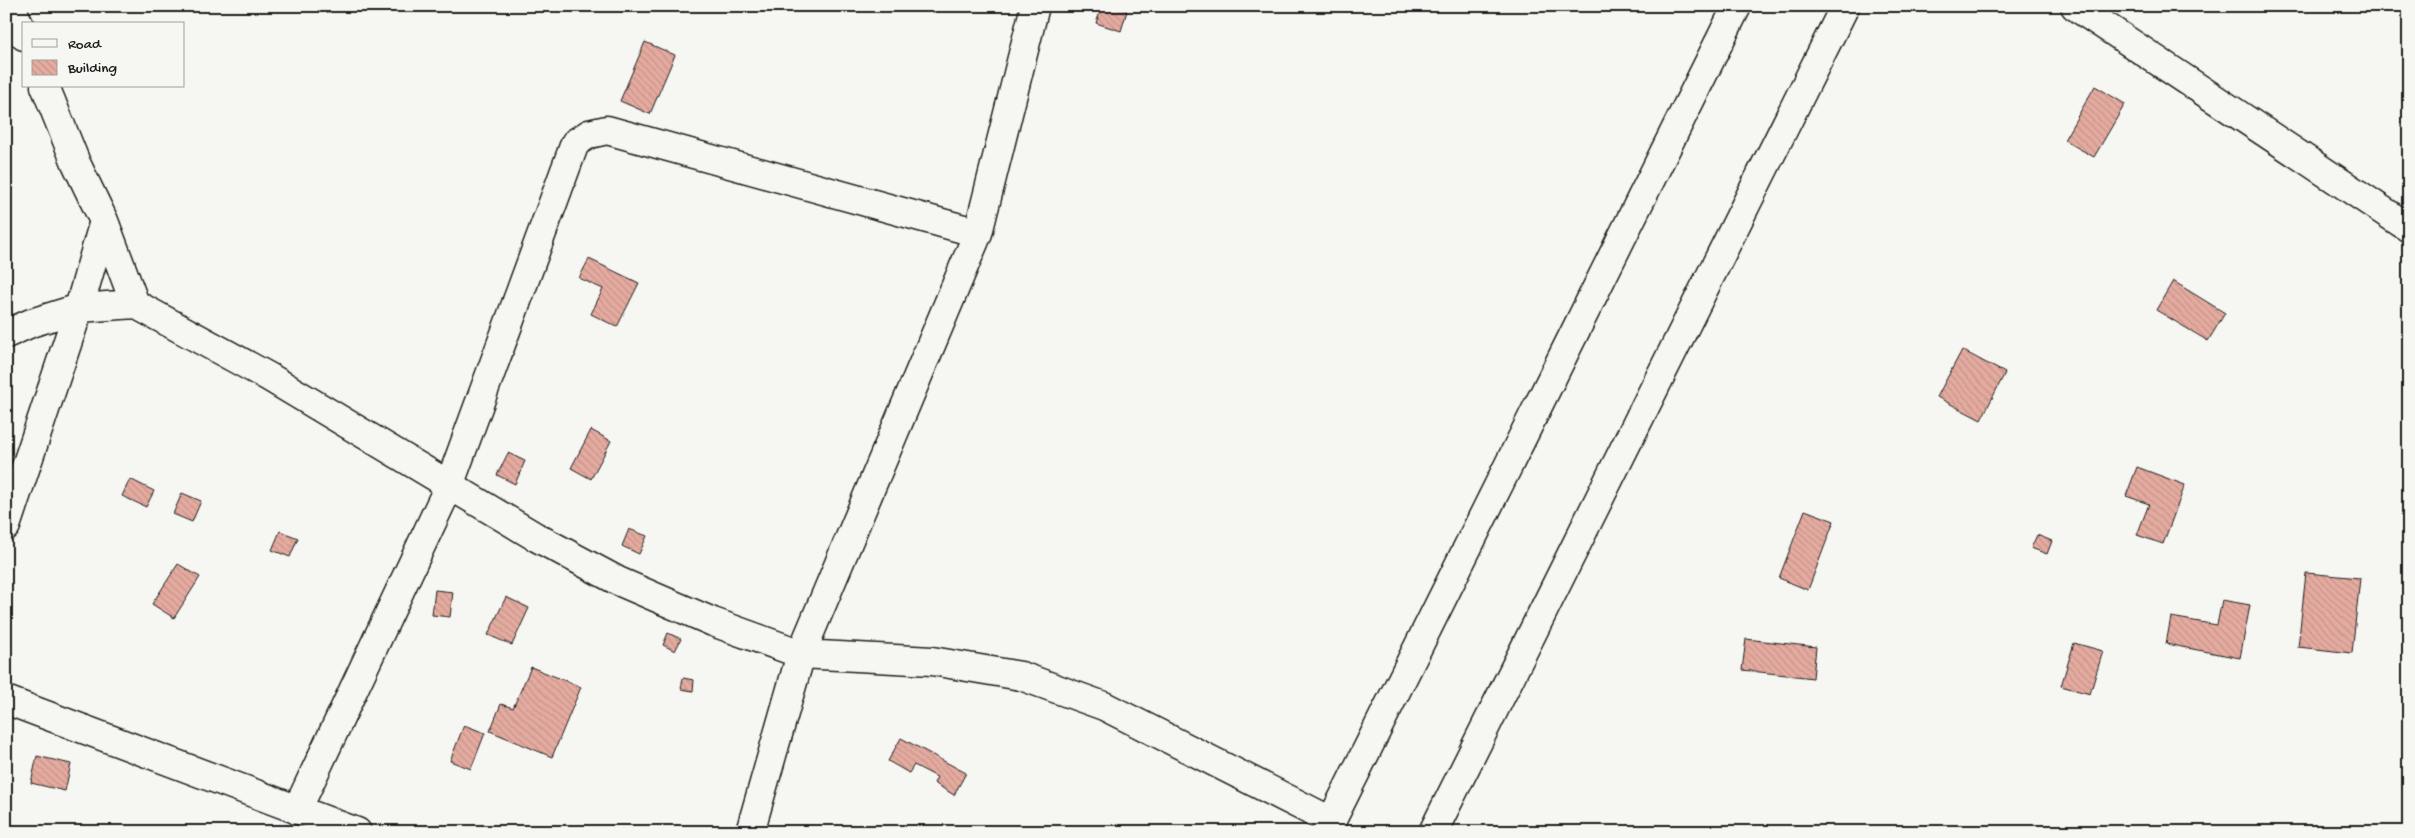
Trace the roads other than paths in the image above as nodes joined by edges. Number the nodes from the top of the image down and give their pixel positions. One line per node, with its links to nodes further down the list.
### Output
1 (12, 6): 6 (street)
2 (1035, 6): 10 (street)
3 (1737, 6): 19 (street)
4 (1845, 6): 22 (street)
5 (2075, 6): 9 (street)
6 (22, 31)
7 (45, 88): 8 (street)
8 (104, 221): 11 (street); 12 (street)
9 (2409, 228)
10 (978, 232): 14 (street); 16 (street)
11 (135, 304): 12 (street); 14 (street)
12 (78, 308): 13 (street); 15 (street)
13 (6, 334)
14 (448, 486): 16 (street); 18 (street)
15 (6, 526)
16 (801, 654): 19 (street); 21 (street)
17 (6, 700): 18 (street)
18 (297, 810): 20 (street)
19 (1329, 826)
20 (357, 832)
21 (750, 832)
22 (1433, 832)

